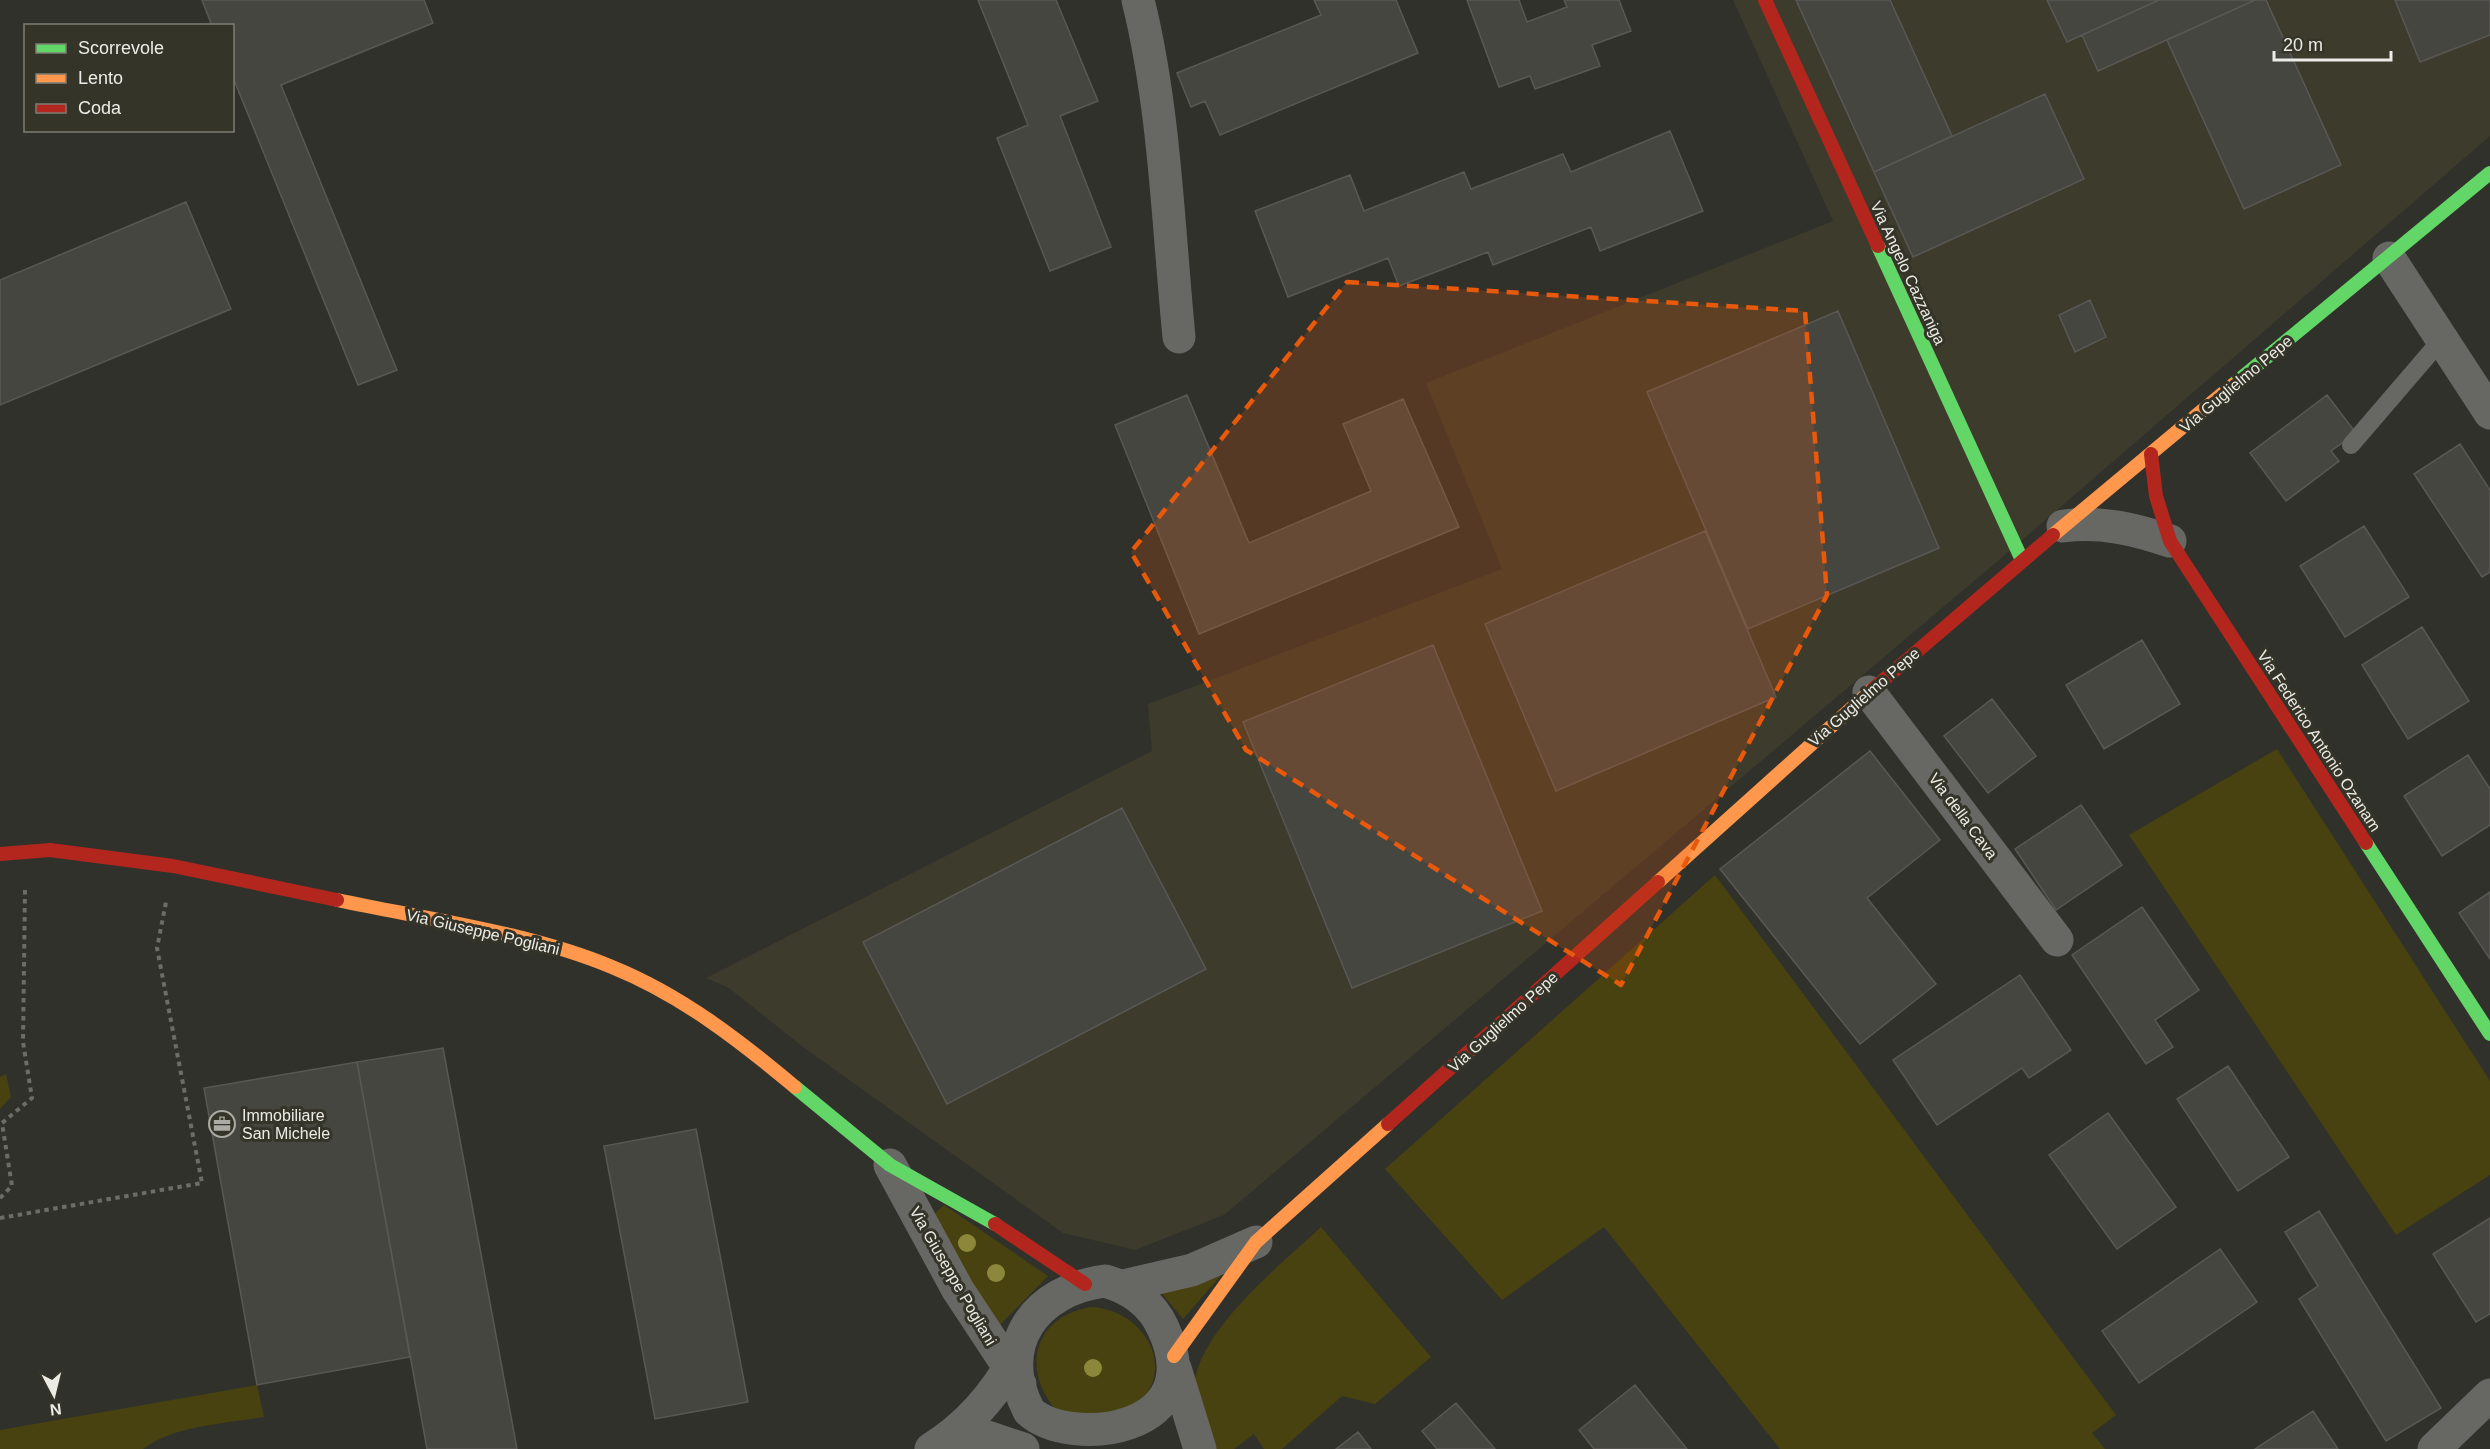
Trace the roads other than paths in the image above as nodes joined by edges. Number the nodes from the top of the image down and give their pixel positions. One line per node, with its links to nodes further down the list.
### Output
1 (1138, 0): 5 (street)
2 (1765, 0): 12 (street, Via Angelo Cazzaniga)
3 (2490, 173): 4 (street, Via Guglielmo Pepe)
4 (2389, 258): 6 (street); 9 (street, Via Guglielmo Pepe)
5 (1179, 337)
6 (2442, 339): 7 (street); 8 (lane)
7 (2490, 413)
8 (2351, 446)
9 (2151, 454): 10 (street, Via Guglielmo Pepe); 11 (street, Via Federico Antonio Ozanam)
10 (2063, 526): 11 (street); 12 (street, Via Guglielmo Pepe)
11 (2170, 541): 16 (street, Via Federico Antonio Ozanam)
12 (2022, 560): 13 (street, Via Guglielmo Pepe)
13 (1869, 692): 15 (street, Via della Cava); 18 (street, Via Guglielmo Pepe)
14 (0, 854): 17 (street, Via Giuseppe Pogliani)
15 (2057, 940)
16 (2490, 1034)
17 (890, 1165): 19 (street, Via Giuseppe Pogliani); 22 (street, Via Giuseppe Pogliani)
18 (1256, 1242): 20 (street, Via Guglielmo Pepe); 21 (street, Via Guglielmo Pepe)
19 (1085, 1284): 20 (street); 22 (street)
20 (1124, 1286): 21 (street)
21 (1174, 1362): 26 (street); 27 (street)
22 (1006, 1369): 24 (street); 25 (street)
23 (2490, 1395): 28 (street)
24 (1032, 1439): 25 (street); 26 (street)
25 (943, 1442)
26 (1105, 1448)
27 (1200, 1449)
28 (2434, 1449)

